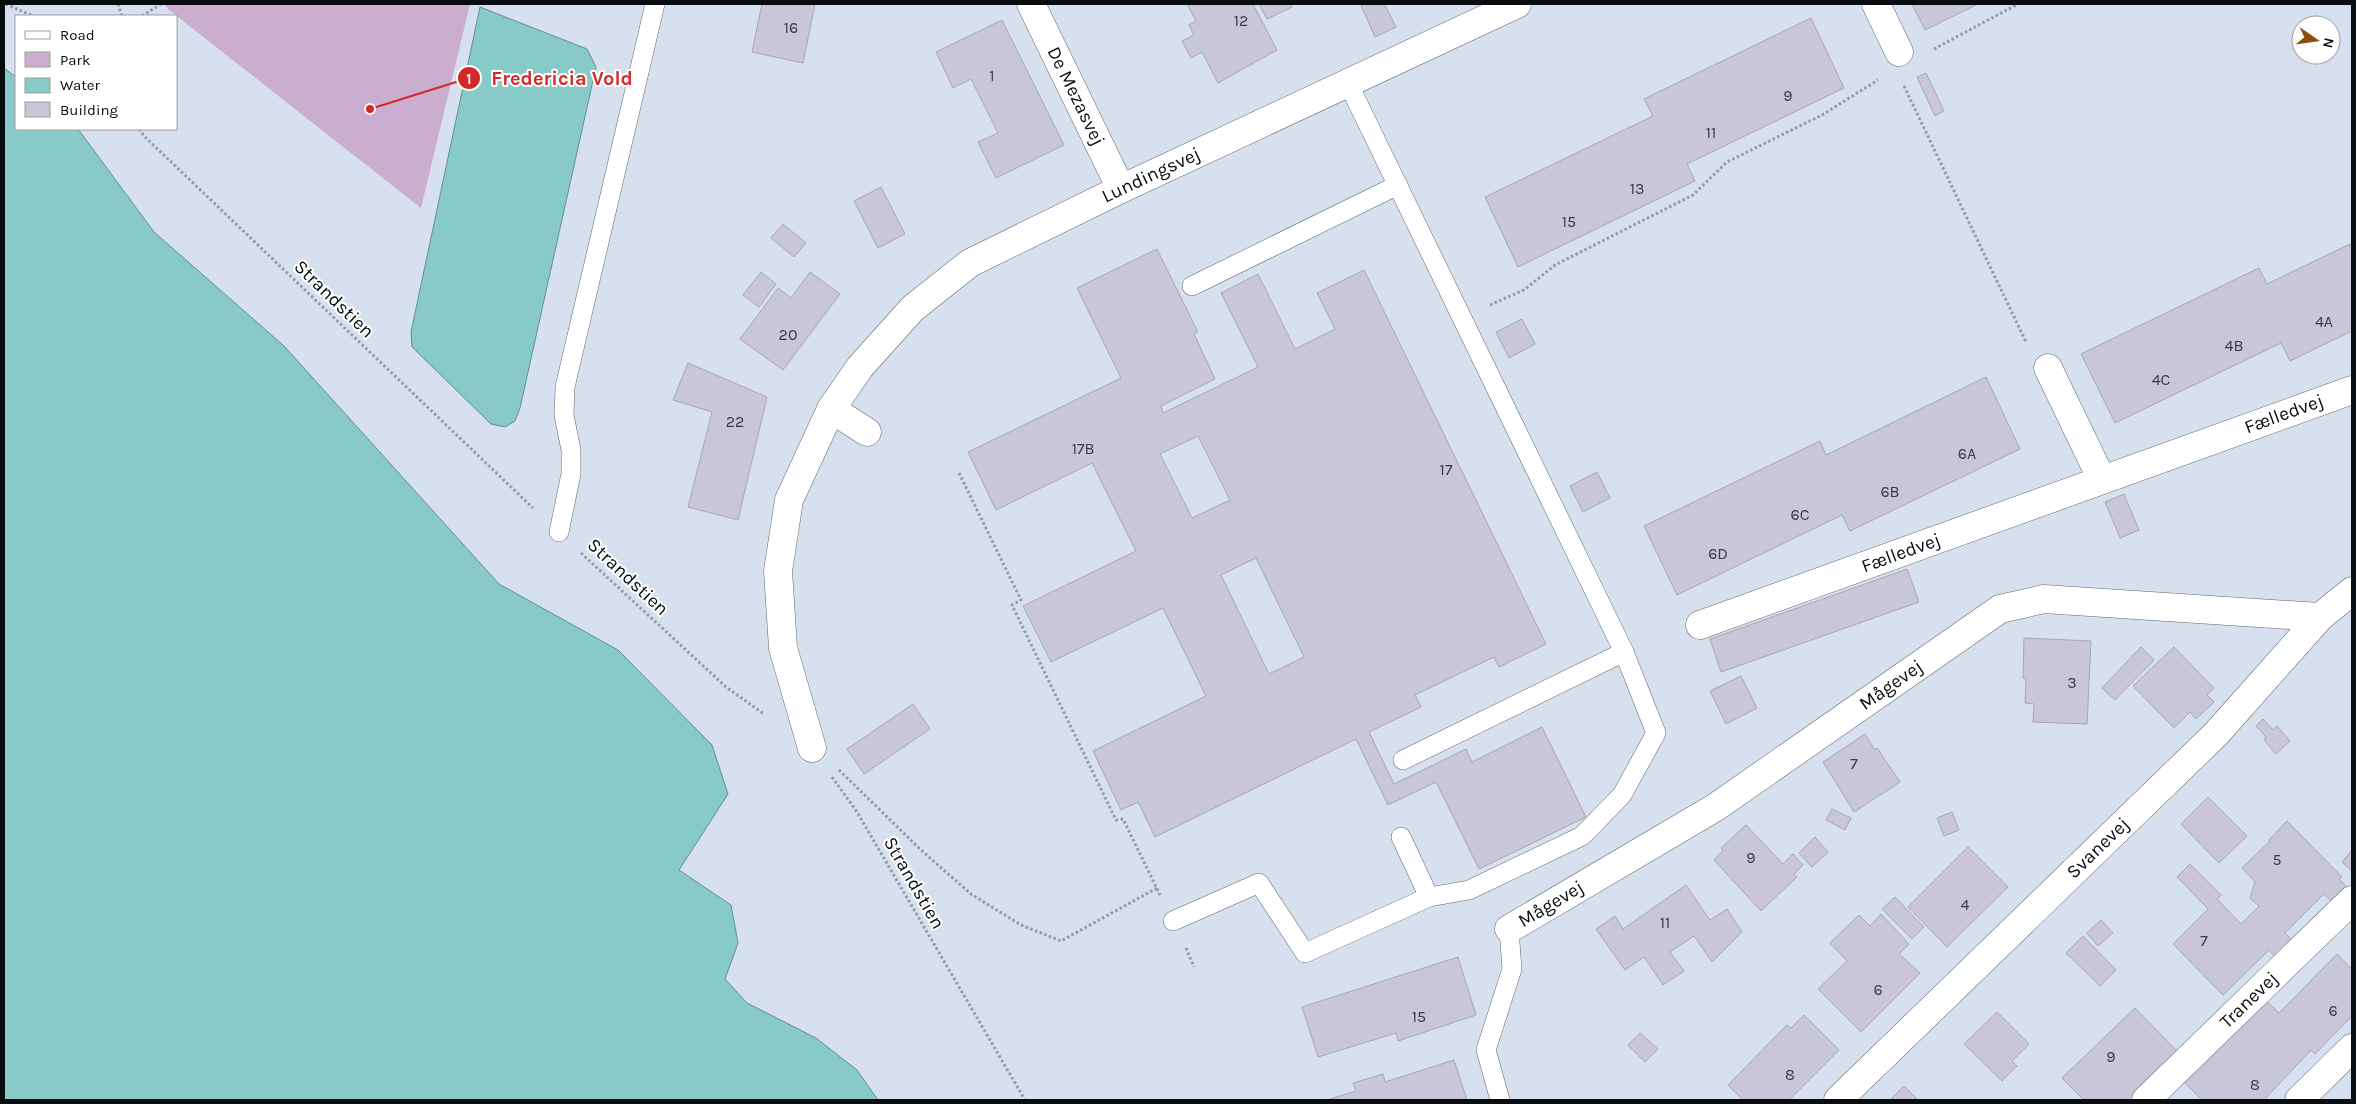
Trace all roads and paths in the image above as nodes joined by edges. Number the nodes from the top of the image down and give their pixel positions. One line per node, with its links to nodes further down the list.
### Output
1 (6, 4): 8 (path)
2 (161, 4): 9 (path)
3 (655, 4): 24 (lane)
4 (1031, 4): 15 (street, De Mezasvej)
5 (1517, 4): 12 (street, Lundingsvej)
6 (1876, 4): 11 (street)
7 (2018, 4): 10 (path)
8 (31, 15)
9 (144, 15)
10 (1931, 50)
11 (1898, 61): 17 (path); 18 (path)
12 (1348, 83): 14 (lane); 15 (street, Lundingsvej)
13 (140, 130): 24 (path, Strandstien)
14 (1398, 185): 16 (lane); 17 (lane)
15 (1121, 188): 20 (street, Lundingsvej)
16 (1192, 286)
17 (1462, 317): 28 (lane)
18 (2048, 368): 23 (street)
19 (2352, 390): 23 (street, Fælledvej)
20 (831, 409): 21 (street); 30 (street, Lundingsvej)
21 (867, 432)
22 (959, 473): 33 (path)
23 (2102, 480): 27 (street, Fælledvej)
24 (559, 532): 29 (path, Strandstien)
25 (2352, 591): 26 (street, Svanevej)
26 (2320, 616): 37 (street, Mågevej); 42 (street, Svanevej)
27 (1700, 625)
28 (1624, 652): 31 (lane); 34 (lane)
29 (765, 714)
30 (812, 748): 33 (path); 40 (path, Strandstien)
31 (1403, 760)
32 (1401, 837): 34 (lane)
33 (1157, 888): 36 (path)
34 (1429, 898): 36 (lane)
35 (2352, 900): 43 (street, Tranevej)
36 (1173, 921): 38 (path)
37 (1509, 929): 41 (lane)
38 (1194, 967)
39 (2352, 1048): 44 (street)
40 (1025, 1100)
41 (1500, 1100)
42 (1838, 1100)
43 (2146, 1100)
44 (2299, 1100)

